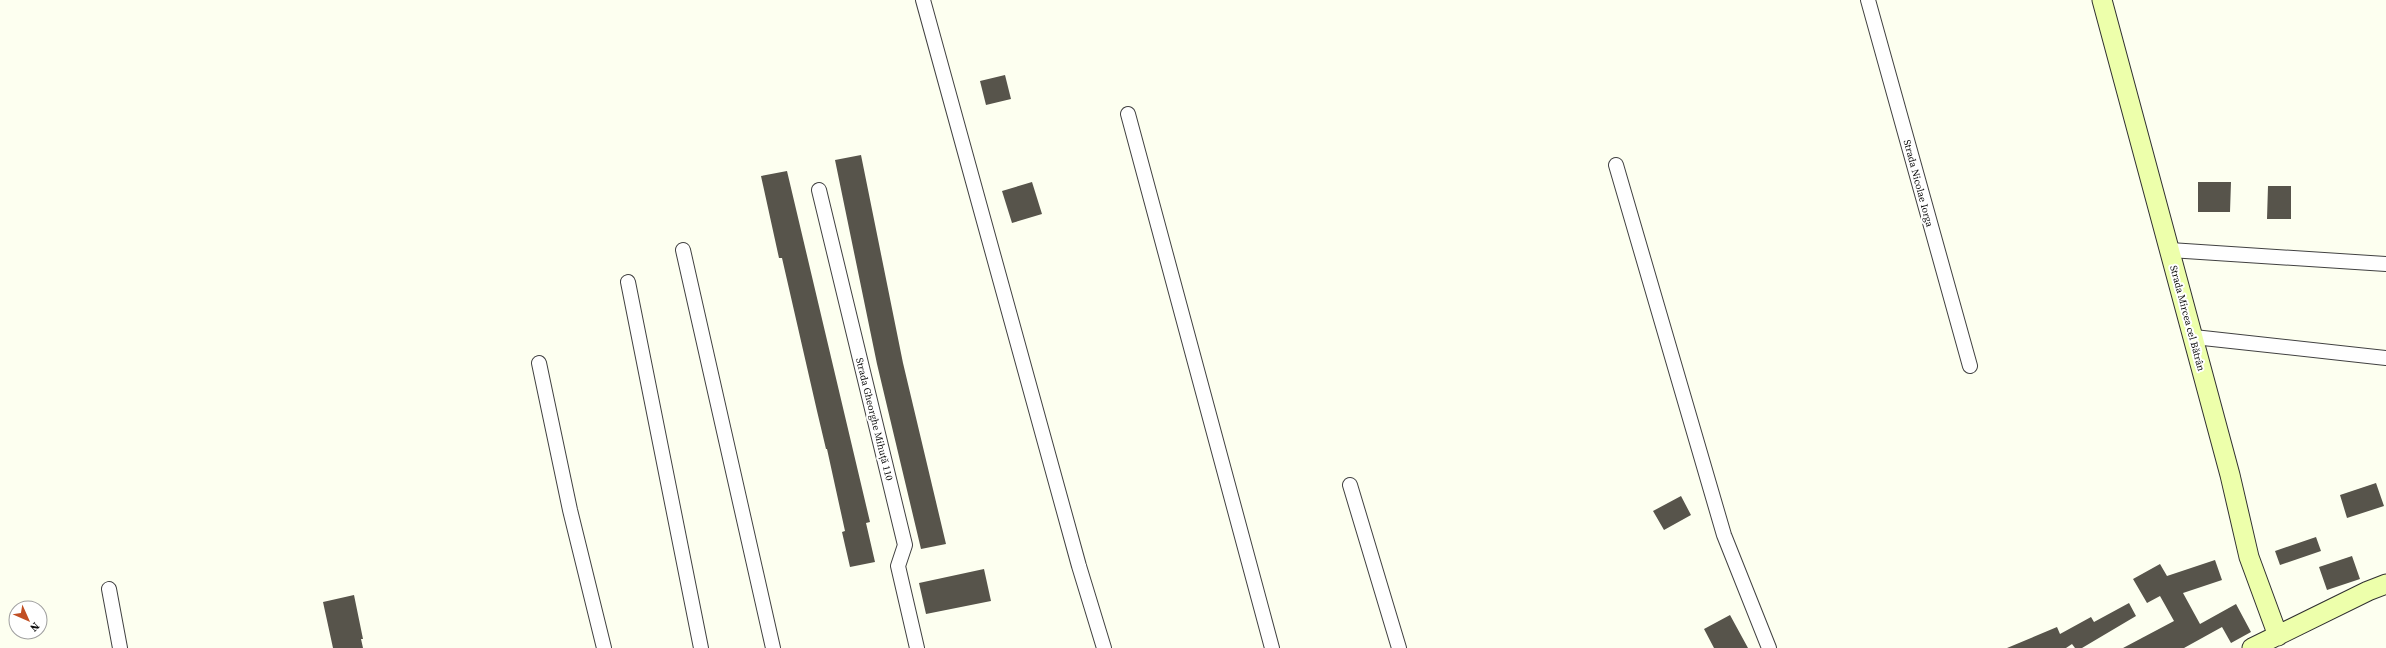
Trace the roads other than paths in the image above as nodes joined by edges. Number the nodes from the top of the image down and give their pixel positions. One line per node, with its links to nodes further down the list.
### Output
1 (923, 0): 24 (street)
2 (1868, 0): 14 (street, Strada Nicolae Iorga)
3 (2102, 0): 8 (street, Strada Mircea cel Bătrân)
4 (1128, 114): 25 (street)
5 (1616, 165): 27 (street)
6 (819, 190): 23 (street, Strada Gheorghe Mihuță 110)
7 (683, 250): 22 (street)
8 (2170, 250): 9 (street); 11 (street, Strada Mircea cel Bătrân)
9 (2386, 264)
10 (628, 282): 21 (street)
11 (2194, 337): 12 (street); 18 (street, Strada Mircea cel Bătrân)
12 (2386, 358)
13 (539, 363): 20 (street)
14 (1970, 366)
15 (1350, 485): 26 (street)
16 (2386, 584): 18 (street)
17 (109, 589): 19 (street)
18 (2278, 636): 28 (street)
19 (120, 648)
20 (604, 648)
21 (701, 648)
22 (773, 648)
23 (917, 648)
24 (1104, 648)
25 (1272, 648)
26 (1399, 648)
27 (1769, 648)
28 (2252, 648)

